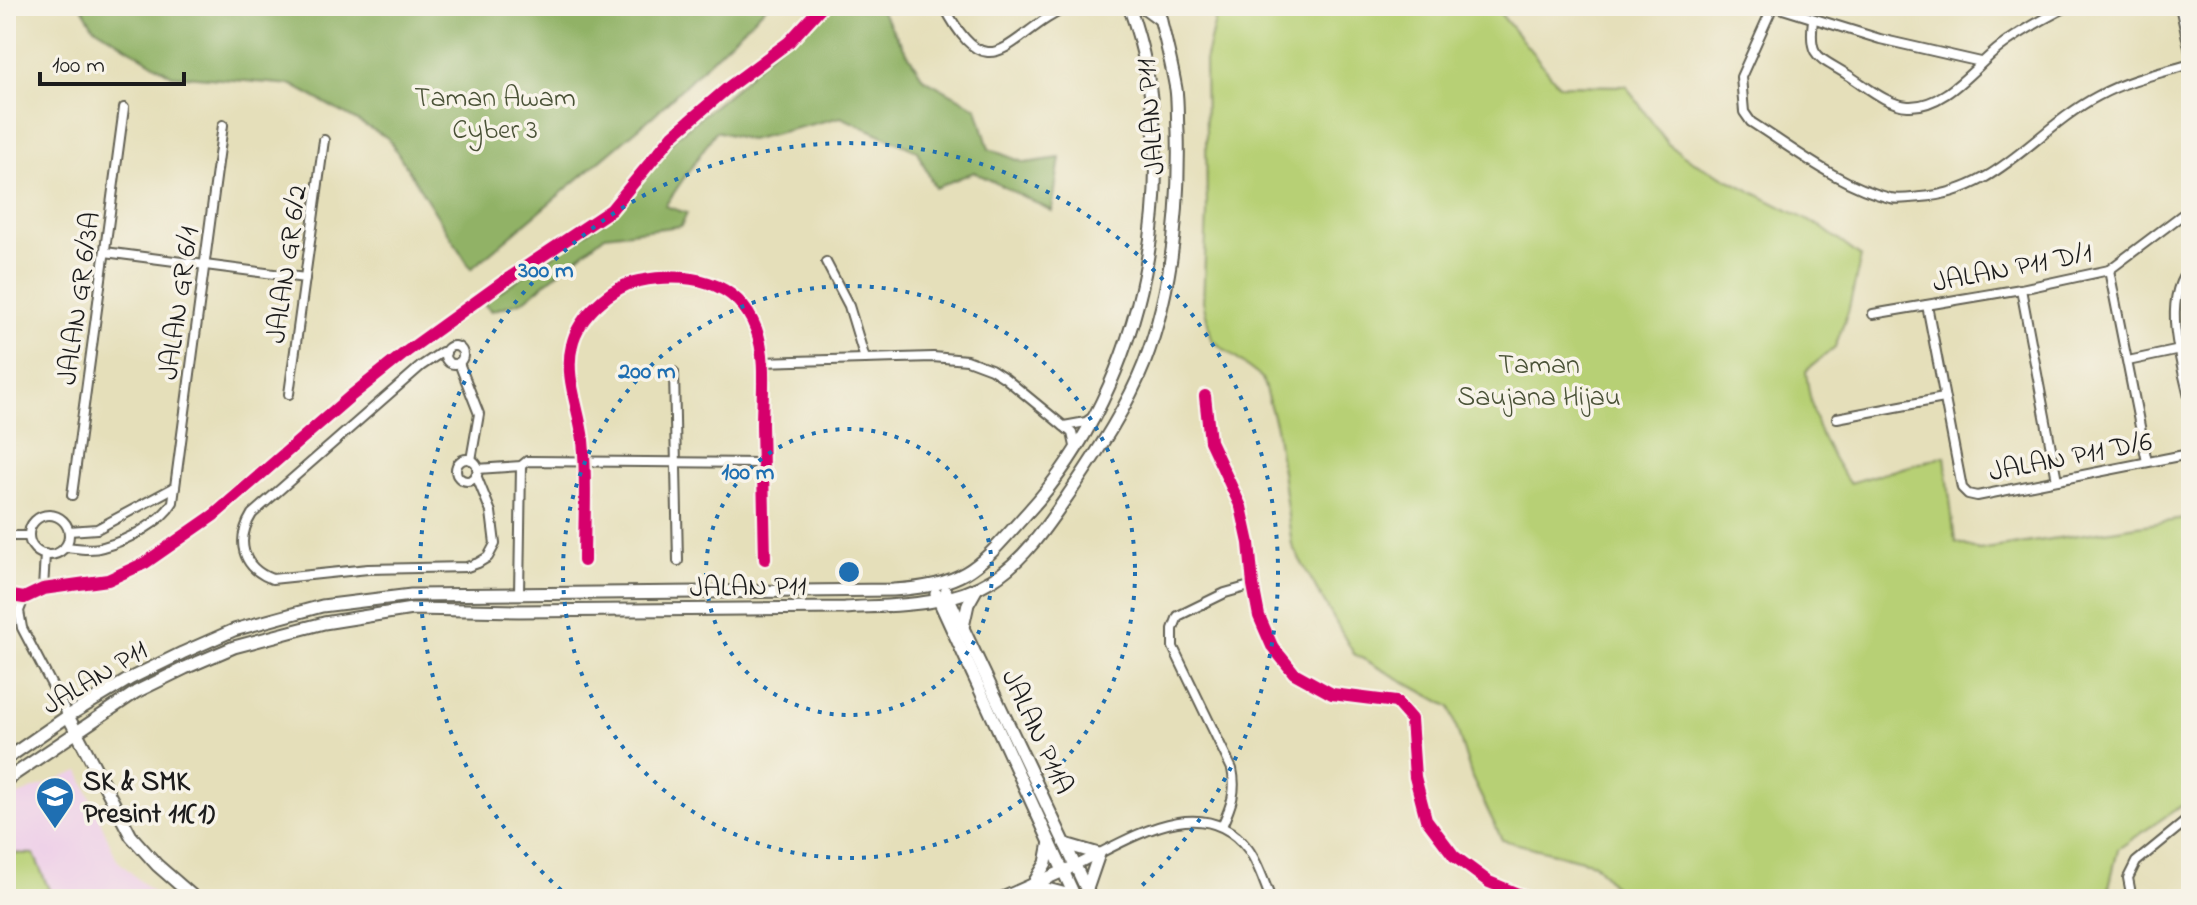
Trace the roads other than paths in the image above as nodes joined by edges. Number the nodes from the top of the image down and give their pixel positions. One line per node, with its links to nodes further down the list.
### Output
1 (822, 6): 68 (street)
2 (944, 6): 10 (street)
3 (1071, 6): 10 (street)
4 (1129, 6): 40 (main road, JALAN P11)
5 (1142, 6): 12 (main road)
6 (1157, 6): 12 (main road, JALAN P11)
7 (1773, 6): 11 (street); 15 (street)
8 (2069, 6): 14 (street)
9 (2180, 6): 13 (street)
10 (1056, 9)
11 (1813, 20): 14 (street); 14 (street)
12 (1161, 21): 67 (main road, JALAN P11)
13 (2191, 57)
14 (1981, 62)
15 (2191, 64)
16 (124, 108): 20 (street, JALAN GR 6/3A)
17 (223, 125): 22 (street, JALAN GR 6/1)
18 (324, 140): 25 (street, JALAN GR 6/2)
19 (2191, 213): 24 (street, JALAN P11 D/1)
20 (105, 252): 22 (street); 54 (street, JALAN GR 6/3A)
21 (826, 262): 31 (street)
22 (205, 265): 25 (street); 53 (street, JALAN GR 6/1)
23 (2191, 267): 29 (street)
24 (2109, 270): 26 (street, JALAN P11 D/1); 32 (street)
25 (305, 278): 36 (street, JALAN GR 6/2)
26 (2021, 289): 27 (street, JALAN P11 D/1); 52 (street)
27 (1927, 305): 28 (street, JALAN P11 D/1); 38 (street)
28 (1873, 314)
29 (2180, 350): 32 (street); 39 (street)
30 (446, 353): 34 (street); 34 (street); 51 (street)
31 (865, 359): 33 (street); 42 (street)
32 (2128, 361): 48 (street)
33 (761, 362): 46 (street); 49 (street)
34 (459, 363): 45 (street)
35 (674, 372): 47 (street)
36 (289, 394)
37 (1205, 396): 66 (street)
38 (1944, 398): 41 (street); 52 (street, JALAN P11 D/6)
39 (2191, 406)
40 (1094, 416): 42 (street); 43 (main road, JALAN P11)
41 (1837, 418)
42 (1064, 426): 43 (street)
43 (1074, 451): 65 (main road, JALAN P11)
44 (2189, 454): 48 (street, JALAN P11 D/6)
45 (471, 460): 51 (street); 51 (street)
46 (584, 460): 47 (street); 50 (street); 63 (street)
47 (676, 462): 49 (street); 64 (street)
48 (2147, 462): 52 (street, JALAN P11 D/6)
49 (763, 463): 62 (street)
50 (521, 466): 51 (street); 69 (street)
51 (476, 472)
52 (2057, 480)
53 (175, 487): 55 (street); 60 (street)
54 (72, 495)
55 (97, 529): 56 (street); 60 (street)
56 (69, 531): 58 (street); 59 (street)
57 (6, 536): 58 (street)
58 (29, 536): 61 (street)
59 (65, 547): 60 (street); 61 (street)
60 (104, 547)
61 (45, 554): 68 (street)
62 (765, 559)
63 (584, 561)
64 (678, 561)
65 (938, 585): 69 (main road, JALAN P11); 72 (main road, JALAN P11A)
66 (1253, 585): 81 (street); 93 (street)
67 (978, 588): 72 (main road, JALAN P11); 75 (main road)
68 (43, 589): 71 (street)
69 (519, 594): 73 (main road); 74 (main road); 76 (main road, JALAN P11)
70 (6, 595): 71 (street)
71 (24, 598): 76 (street)
72 (943, 599): 74 (main road, JALAN P11); 75 (main road, JALAN P11A); 82 (main road, JALAN P11A)
73 (495, 611): 74 (main road, JALAN P11); 77 (main road, JALAN P11)
74 (541, 611)
75 (963, 627): 83 (main road, JALAN P11A)
76 (68, 716): 77 (main road); 78 (main road, JALAN P11)
77 (76, 733): 79 (main road, JALAN P11); 90 (main road)
78 (6, 759)
79 (6, 780)
80 (2191, 817): 94 (street)
81 (1222, 826): 84 (street); 92 (street)
82 (1050, 842): 86 (main road, JALAN P11A); 87 (main road)
83 (1065, 844): 84 (main road); 85 (main road, JALAN P11A)
84 (1099, 854): 85 (street); 88 (main road)
85 (1076, 865): 86 (main road); 88 (main road, JALAN P11A)
86 (1063, 871): 87 (main road); 89 (main road, JALAN P11A)
87 (1032, 885): 89 (main road); 91 (main road)
88 (1089, 894)
89 (1075, 897)
90 (196, 899)
91 (1000, 899)
92 (1271, 899)
93 (1530, 899)
94 (2132, 899)

